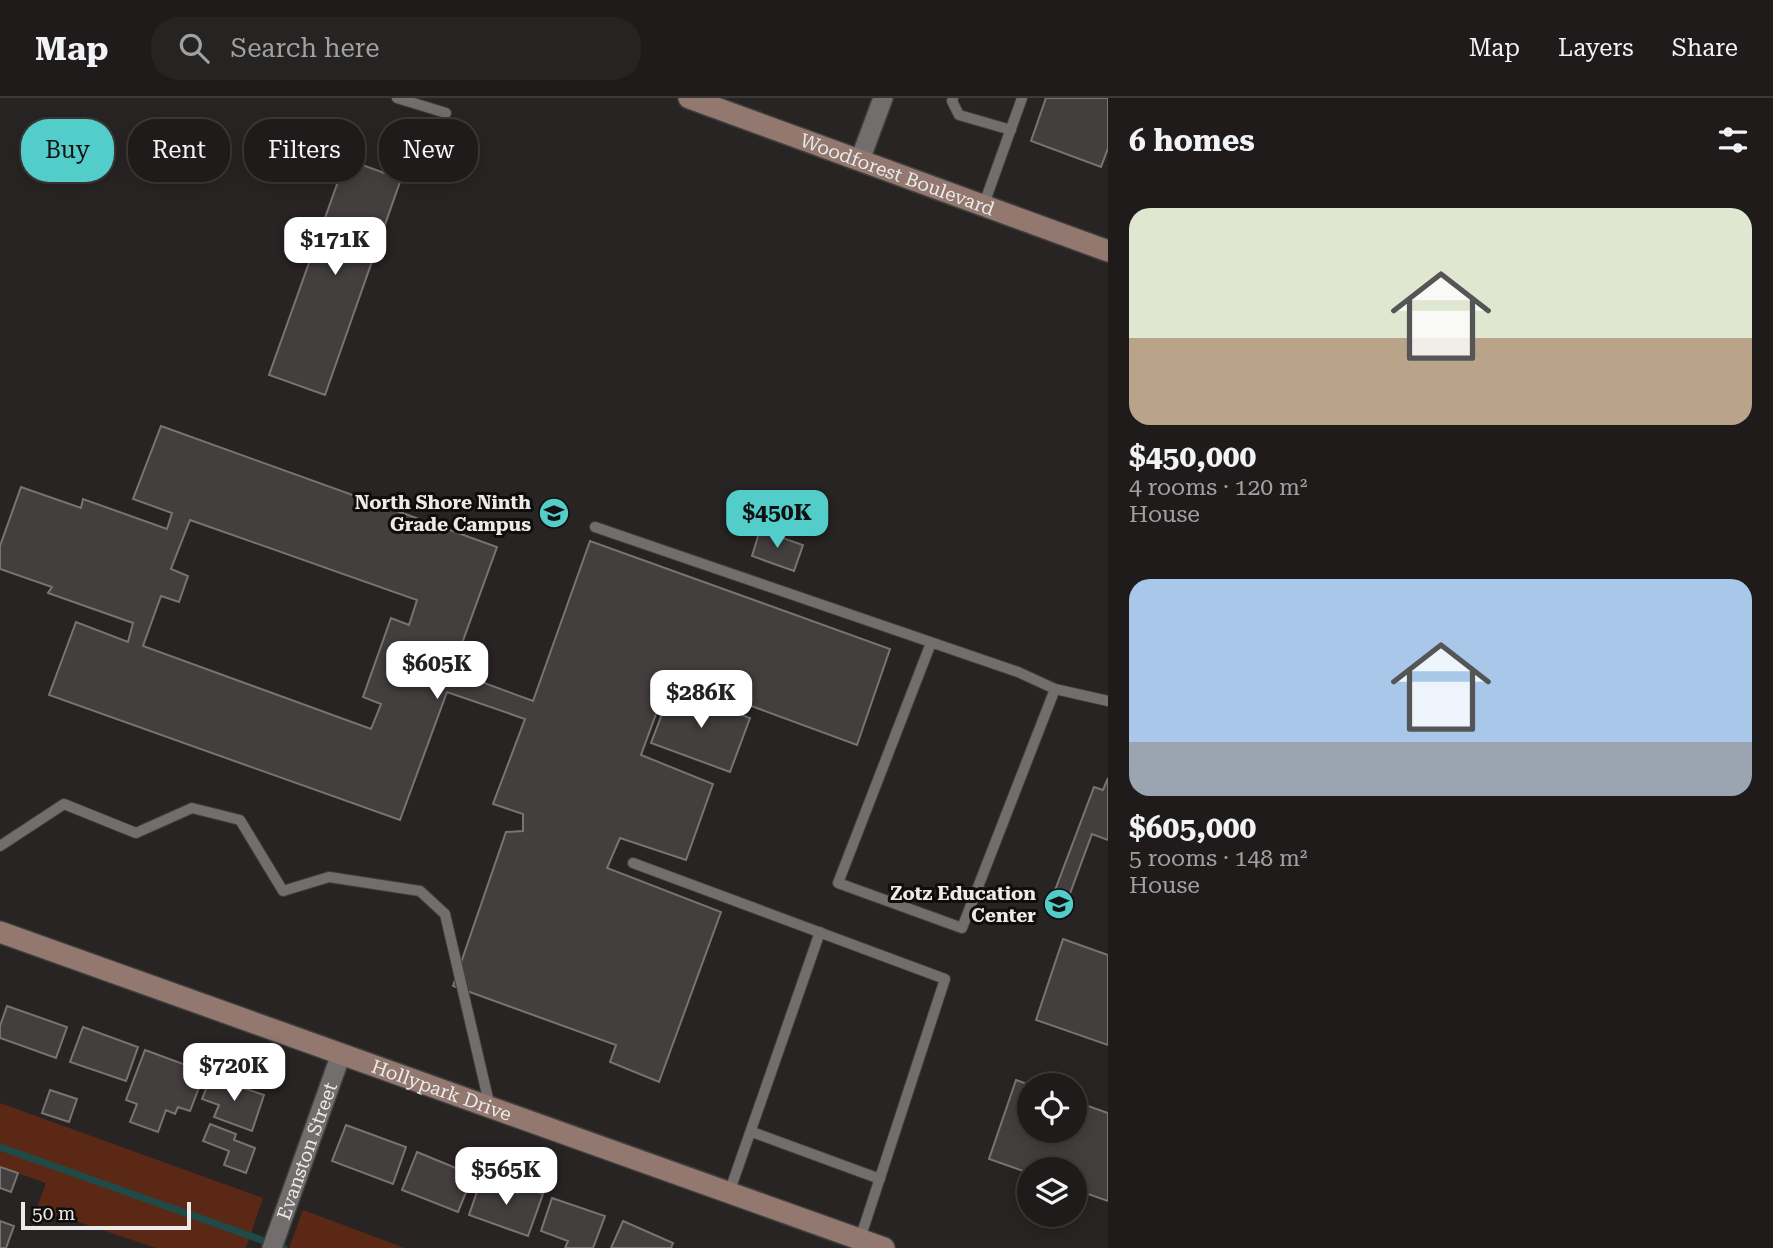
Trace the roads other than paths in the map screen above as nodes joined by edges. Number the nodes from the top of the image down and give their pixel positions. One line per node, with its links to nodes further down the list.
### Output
1 (397, 98): 6 (lane)
2 (689, 98): 8 (street, Woodforest Boulevard)
3 (883, 98): 8 (street)
4 (953, 98): 7 (lane)
5 (1021, 98): 7 (lane)
6 (446, 113)
7 (1011, 130): 9 (lane)
8 (860, 160): 9 (street, Woodforest Boulevard)
9 (984, 204): 10 (street, Woodforest Boulevard)
10 (1108, 251)
11 (595, 527): 12 (lane)
12 (931, 643): 13 (lane); 13 (lane)
13 (1055, 689): 14 (lane)
14 (1108, 701)
15 (0, 846): 20 (lane)
16 (633, 863): 18 (lane)
17 (0, 932): 19 (street, Hollypark Drive)
18 (820, 932): 21 (lane); 22 (lane)
19 (341, 1054): 20 (street, Hollypark Drive); 25 (street, Evanston Street)
20 (490, 1108): 23 (street, Hollypark Drive)
21 (752, 1132): 22 (lane); 23 (lane)
22 (880, 1179): 24 (lane)
23 (729, 1193): 24 (street, Hollypark Drive)
24 (859, 1239): 26 (street, Hollypark Drive)
25 (272, 1248)
26 (884, 1248)

